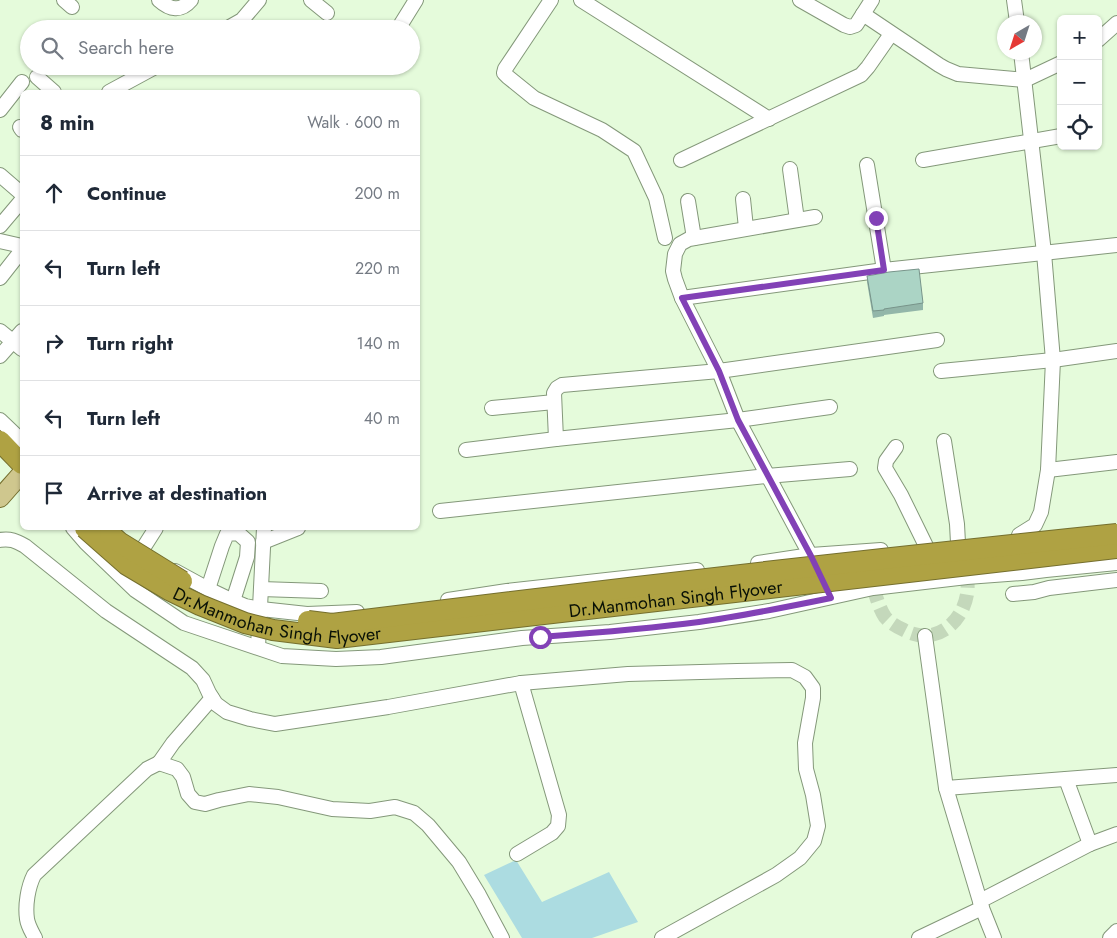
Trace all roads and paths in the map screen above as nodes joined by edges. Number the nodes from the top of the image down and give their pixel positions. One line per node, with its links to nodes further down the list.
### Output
1 (159, 0): 2 (street)
2 (191, 0)
3 (260, 0): 14 (street)
4 (311, 0): 11 (street)
5 (416, 0): 15 (street)
6 (551, 0): 44 (street)
7 (581, 0): 28 (street)
8 (800, 0): 12 (street)
9 (872, 0): 12 (street)
10 (1014, 0): 13 (street)
11 (327, 13)
12 (863, 14): 17 (street)
13 (1016, 15)
14 (242, 20)
15 (404, 20)
16 (1117, 23): 18 (street)
17 (891, 34): 23 (street); 28 (street)
18 (1102, 36)
19 (1022, 60): 23 (street)
20 (1057, 64): 23 (street)
21 (140, 75): 26 (street)
22 (37, 78): 25 (street)
23 (1025, 80): 30 (street)
24 (22, 82): 27 (street)
25 (52, 90)
26 (113, 90)
27 (0, 110)
28 (769, 118): 31 (street)
29 (1057, 137): 30 (street)
30 (1032, 141): 32 (street); 50 (street)
31 (681, 160)
32 (923, 160)
33 (867, 165): 51 (street)
34 (790, 169): 41 (street)
35 (0, 174): 36 (street)
36 (20, 192)
37 (742, 199): 43 (street)
38 (688, 201): 45 (street)
39 (20, 202): 42 (street)
40 (814, 217): 41 (street)
41 (797, 220): 43 (street)
42 (0, 226)
43 (746, 228): 45 (street)
44 (665, 238)
45 (694, 238): 53 (street)
46 (0, 241): 48 (street)
47 (1117, 245): 50 (street)
48 (20, 246)
49 (20, 253): 52 (street)
50 (1044, 253): 51 (street); 59 (street)
51 (884, 270): 53 (street)
52 (0, 278)
53 (682, 298): 60 (street)
54 (0, 331): 56 (street)
55 (937, 340): 60 (street)
56 (18, 345): 58 (street)
57 (1117, 352): 59 (street)
58 (0, 356)
59 (1053, 360): 61 (street); 80 (street)
60 (719, 371): 62 (street); 66 (street)
61 (942, 371)
62 (554, 402): 64 (street); 69 (street)
63 (830, 407): 66 (street)
64 (492, 408)
65 (0, 420): 68 (street)
66 (738, 420): 69 (street); 82 (street)
67 (0, 429): 74 (highway)
68 (20, 439)
69 (556, 439): 75 (street)
70 (0, 441): 76 (highway)
71 (944, 441): 97 (street)
72 (0, 447): 78 (street)
73 (896, 447): 98 (street)
74 (20, 449)
75 (466, 450)
76 (20, 462)
77 (1117, 462): 80 (street)
78 (20, 466)
79 (850, 469): 82 (street)
80 (1048, 470): 94 (street)
81 (20, 475): 83 (main road)
82 (767, 476): 84 (street); 101 (street)
83 (0, 498)
84 (440, 511)
85 (1117, 526): 94 (street)
86 (75, 530): 113 (street)
87 (87, 530): 99 (highway, Dr.Manmohan Singh Flyover, bridge)
88 (105, 530): 93 (highway, Dr.Manmohan Singh Flyover, bridge)
89 (117, 530): 100 (street)
90 (155, 530): 100 (street)
91 (264, 530): 96 (street)
92 (293, 530): 96 (street)
93 (1117, 534)
94 (1019, 535): 97 (street); 103 (street)
95 (0, 540): 115 (street)
96 (263, 542): 106 (street)
97 (958, 544): 98 (street)
98 (927, 548): 101 (street)
99 (1117, 548)
100 (142, 550): 105 (street)
101 (811, 556): 109 (street); 111 (street)
102 (1117, 563): 103 (street)
103 (1022, 573): 109 (street)
104 (1117, 580): 108 (street)
105 (208, 589): 110 (street); 110 (street)
106 (261, 589): 107 (street); 111 (street)
107 (322, 591)
108 (1013, 594)
109 (831, 598): 113 (street)
110 (233, 600): 111 (street)
111 (260, 609): 113 (street)
112 (925, 636): 119 (street)
113 (258, 648)
114 (521, 683): 115 (street); 122 (street); 127 (street)
115 (212, 698): 116 (street)
116 (159, 763): 125 (street); 126 (street)
117 (1117, 775): 118 (street)
118 (1066, 779): 119 (street); 121 (street)
119 (946, 788): 123 (street)
120 (1117, 834): 121 (street)
121 (1090, 844): 123 (street)
122 (517, 854)
123 (981, 904): 128 (street); 129 (street)
124 (1117, 931): 130 (street)
125 (36, 938)
126 (502, 938)
127 (662, 938)
128 (919, 938)
129 (994, 938)
130 (1110, 938)

